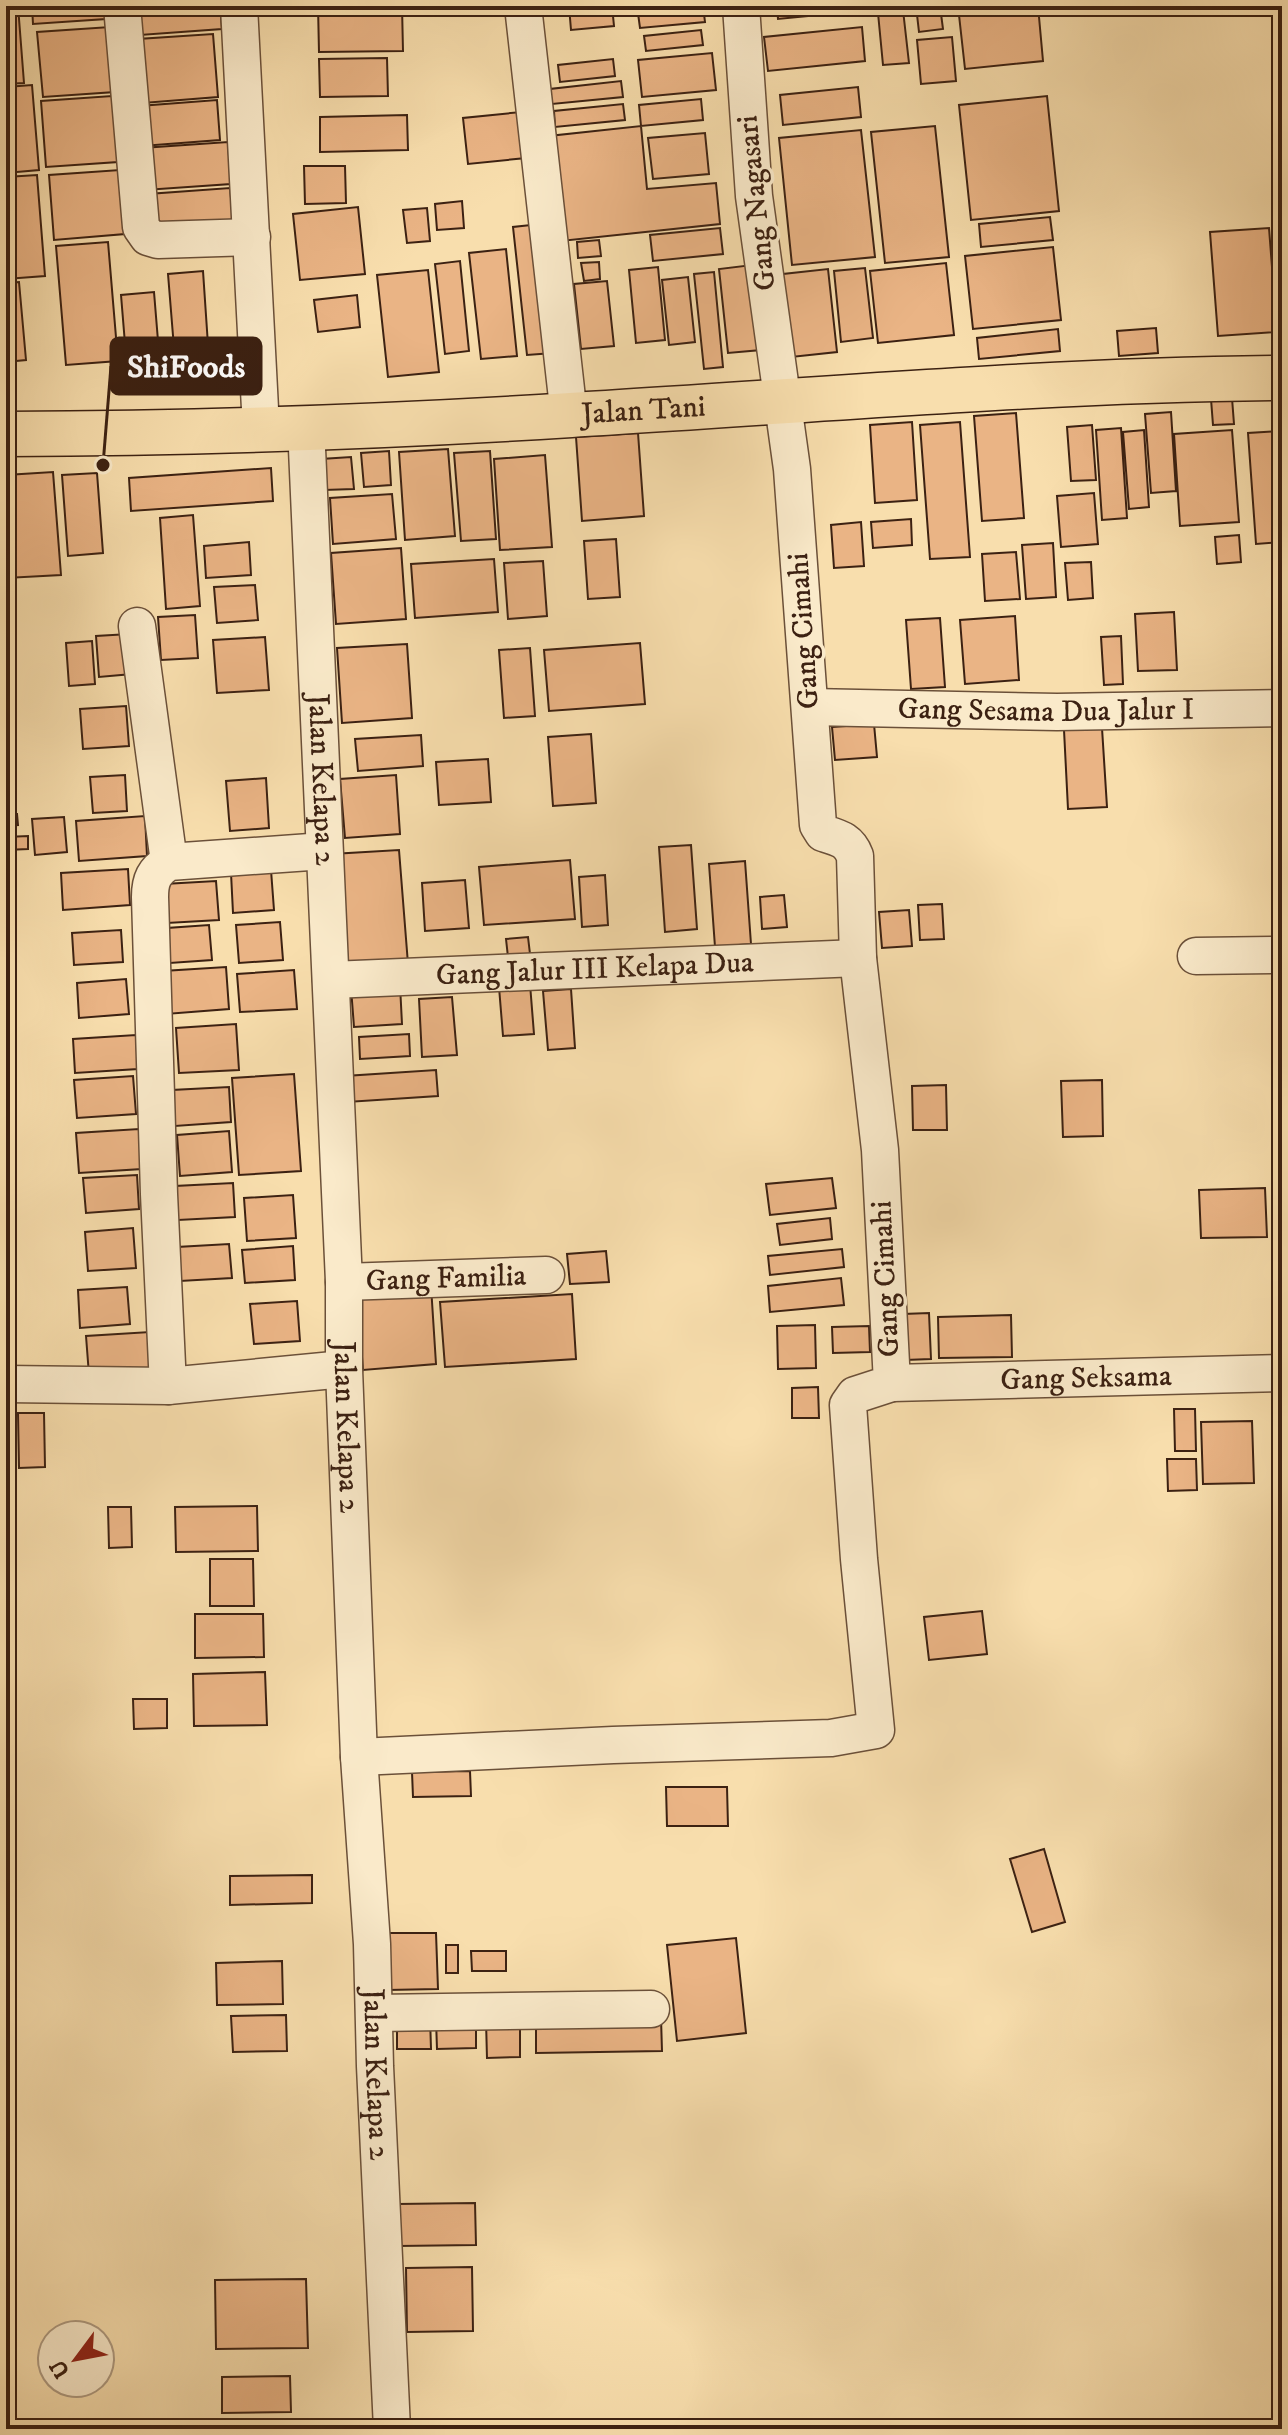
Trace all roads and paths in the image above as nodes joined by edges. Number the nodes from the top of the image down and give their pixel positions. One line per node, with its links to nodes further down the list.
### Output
1 (122, 6): 5 (street)
2 (239, 6): 5 (street)
3 (523, 6): 8 (street)
4 (741, 6): 7 (street, Gang Nagasari)
5 (252, 237): 10 (street)
6 (1282, 378): 7 (highway, Jalan Tani)
7 (783, 400): 8 (highway, Jalan Tani); 13 (street, Gang Cimahi)
8 (569, 416): 9 (highway, Jalan Tani)
9 (306, 426): 10 (highway, Jalan Tani); 15 (street, Jalan Kelapa 2)
10 (261, 428): 11 (highway, Jalan Tani)
11 (6, 434)
12 (137, 626): 16 (street)
13 (810, 707): 14 (street, Gang Sesama Dua Jalur I); 19 (street, Gang Cimahi)
14 (1282, 708)
15 (324, 851): 16 (street); 20 (street, Jalan Kelapa 2)
16 (169, 862): 27 (street)
17 (1282, 955): 18 (street)
18 (1196, 956)
19 (858, 958): 20 (street, Gang Jalur III Kelapa Dua); 25 (street, Gang Cimahi)
20 (331, 980): 22 (street, Jalan Kelapa 2)
21 (546, 1275): 22 (street, Gang Familia)
22 (344, 1282): 23 (street, Jalan Kelapa 2)
23 (344, 1369): 27 (street); 28 (street, Jalan Kelapa 2)
24 (1282, 1373): 25 (street, Gang Seksama)
25 (892, 1383): 28 (street, Gang Cimahi)
26 (6, 1384): 27 (street)
27 (168, 1386)
28 (359, 1757): 30 (street, Jalan Kelapa 2)
29 (651, 2009): 30 (street)
30 (375, 2013): 31 (street, Jalan Kelapa 2)
31 (392, 2429)

